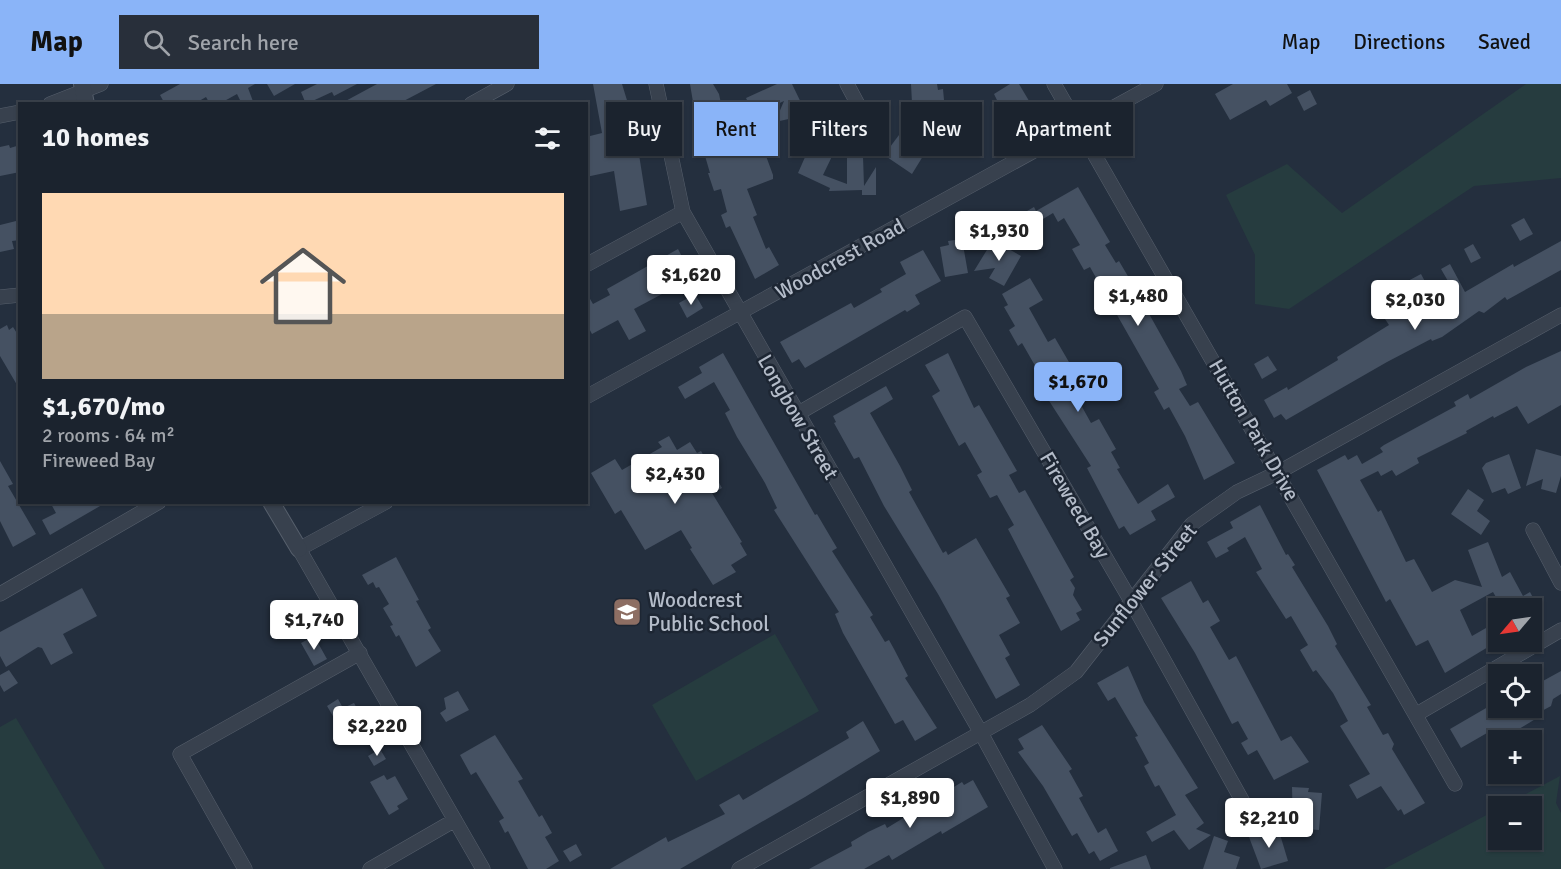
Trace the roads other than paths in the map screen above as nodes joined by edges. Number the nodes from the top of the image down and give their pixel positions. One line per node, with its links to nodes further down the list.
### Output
1 (101, 84): 7 (street)
2 (507, 84): 9 (street)
3 (656, 84): 17 (street, Longbow Street)
4 (847, 84): 10 (street)
5 (1054, 84): 11 (street, Hutton Park Drive)
6 (1156, 84): 12 (street, Woodcrest Road)
7 (84, 93): 8 (street)
8 (56, 102)
9 (475, 102)
10 (857, 102)
11 (1063, 102)
12 (1124, 102)
13 (18, 112): 14 (street)
14 (0, 116)
15 (1027, 156): 21 (street, Woodcrest Road)
16 (1093, 156): 25 (street, Hutton Park Drive)
17 (683, 212): 18 (street); 21 (street, Longbow Street)
18 (588, 264)
19 (18, 295): 20 (street)
20 (0, 297)
21 (740, 315): 23 (street, Woodcrest Road); 24 (street, Longbow Street)
22 (1561, 315): 25 (street, Sunflower Street)
23 (588, 396)
24 (797, 414): 33 (street, Fireweed Bay); 37 (street, Longbow Street)
25 (1279, 472): 33 (street, Sunflower Street); 36 (street, Hutton Park Drive)
26 (152, 504): 32 (street)
27 (272, 504): 30 (street)
28 (382, 504): 30 (street)
29 (1533, 530): 31 (street)
30 (299, 549): 35 (street)
31 (1561, 583)
32 (0, 594)
33 (1131, 601): 37 (street, Sunflower Street); 39 (street, Fireweed Bay)
34 (1561, 630): 36 (street)
35 (360, 653): 40 (street); 41 (street)
36 (1417, 714): 38 (street, Hutton Park Drive)
37 (981, 733): 44 (street, Sunflower Street); 45 (street, Longbow Street)
38 (1455, 784)
39 (1243, 802)
40 (455, 820): 42 (street); 43 (street)
41 (245, 869)
42 (370, 869)
43 (483, 869)
44 (739, 869)
45 (1055, 869)

